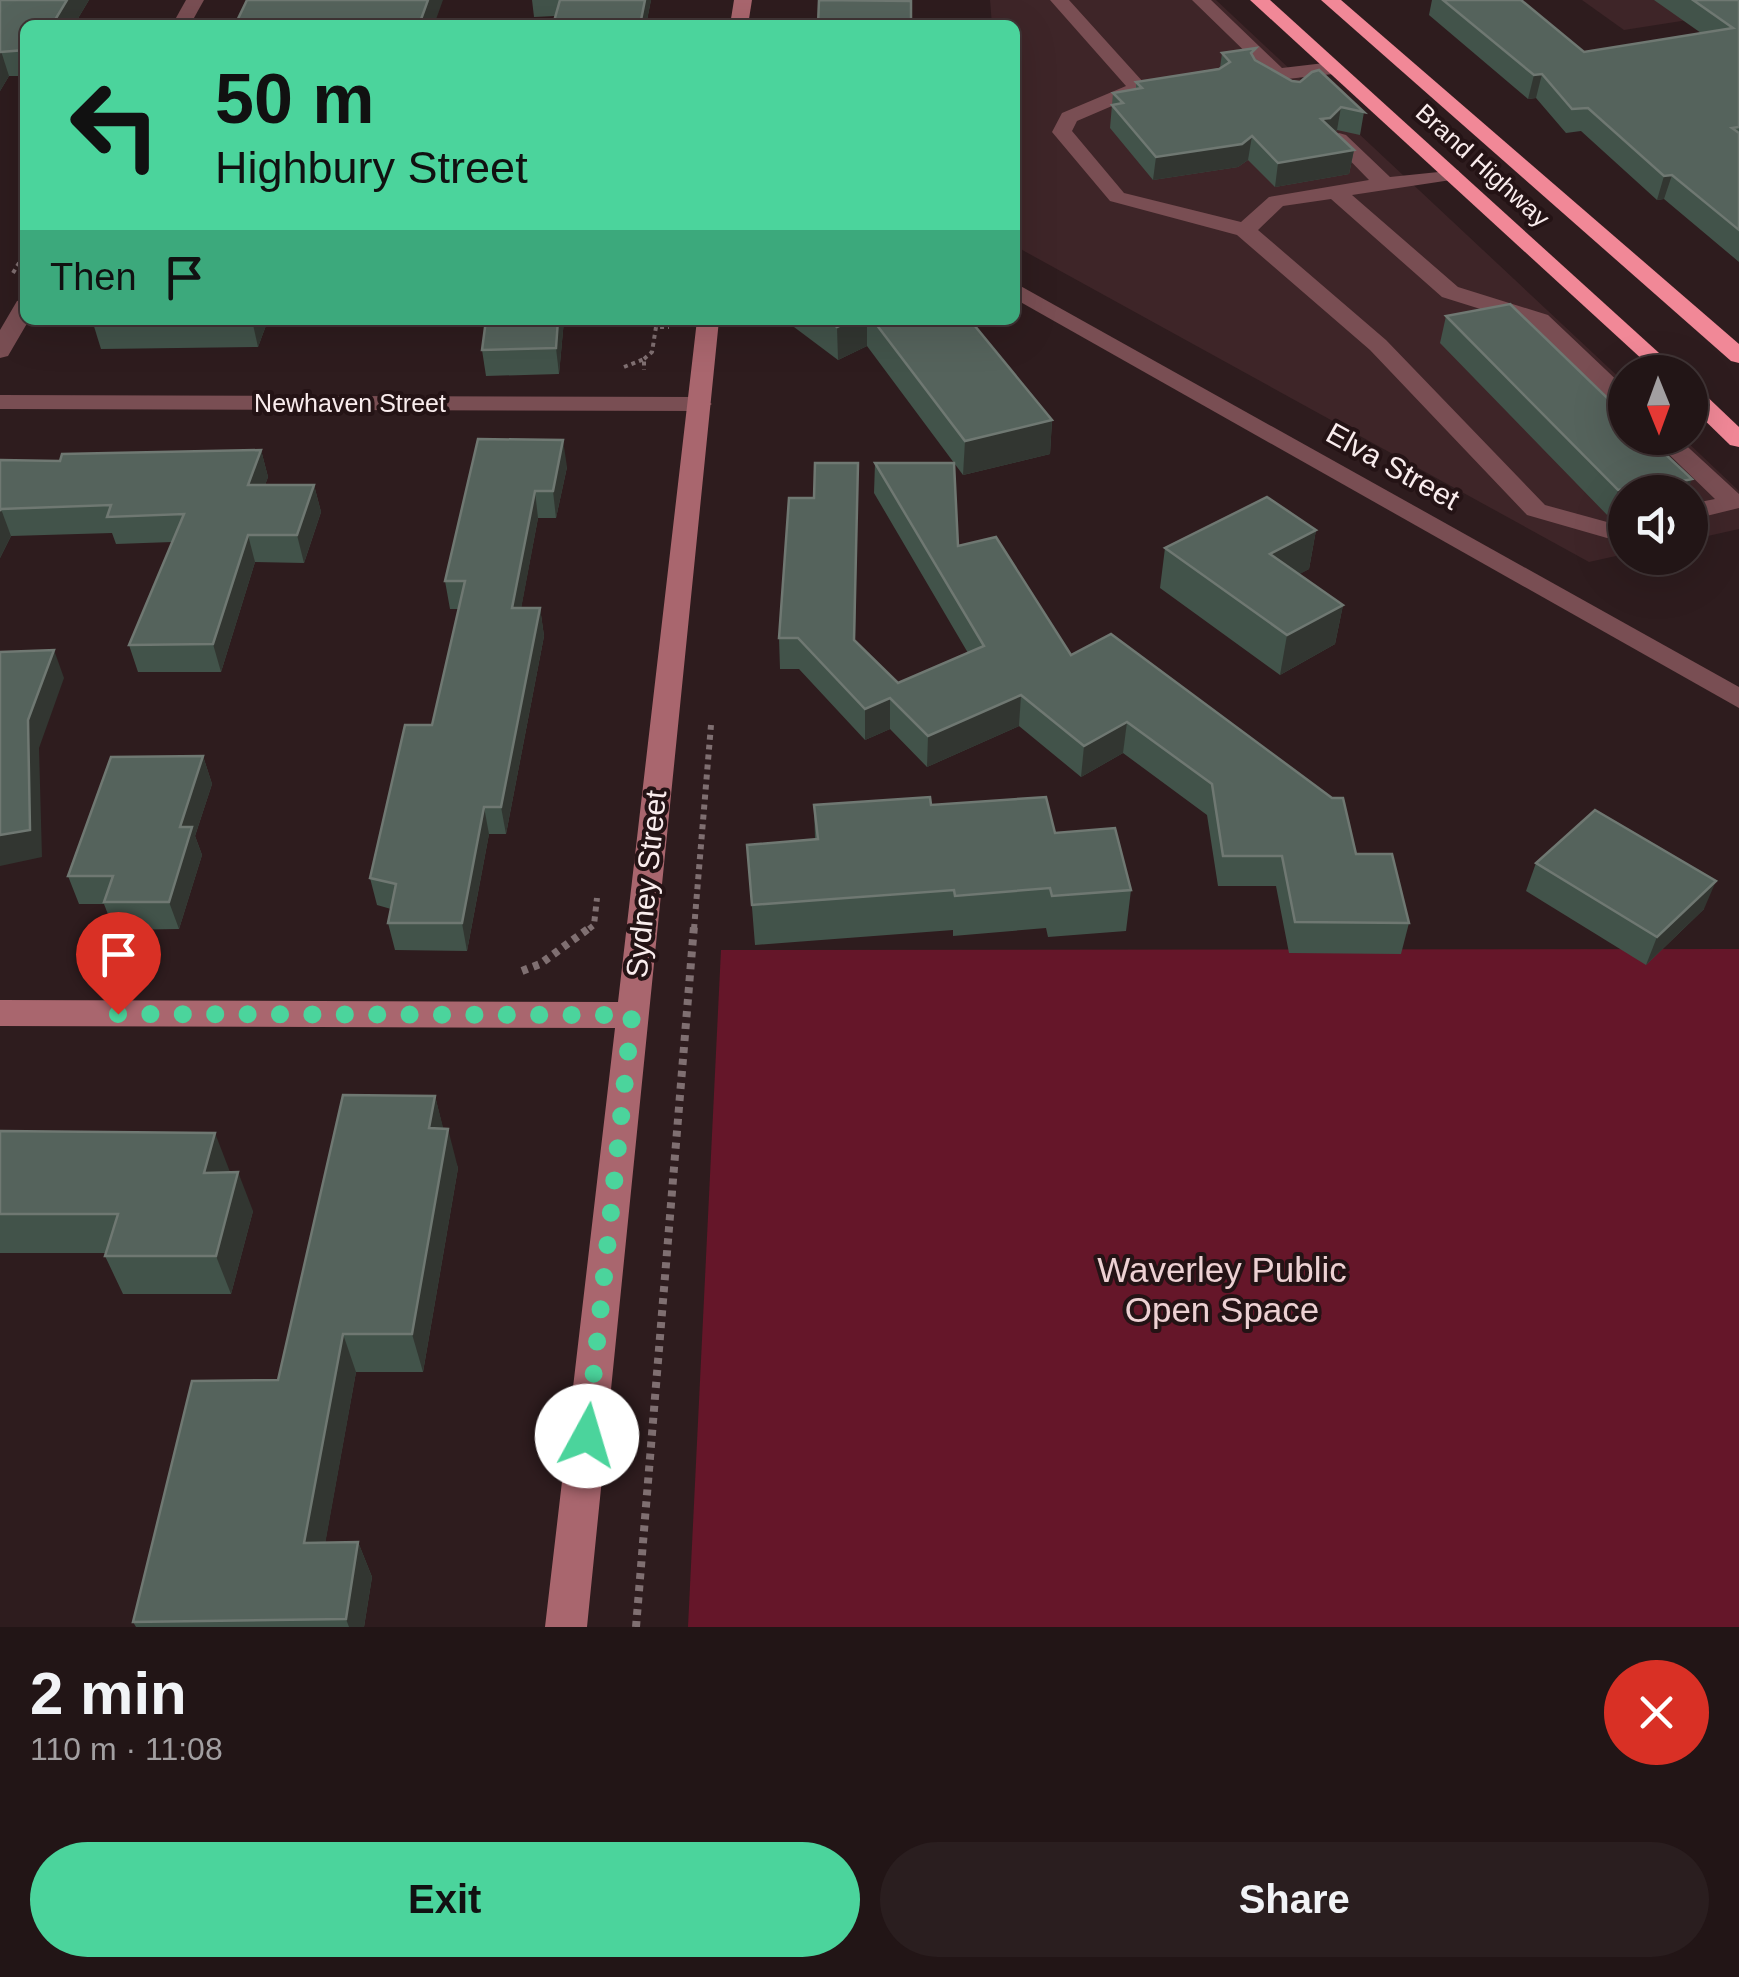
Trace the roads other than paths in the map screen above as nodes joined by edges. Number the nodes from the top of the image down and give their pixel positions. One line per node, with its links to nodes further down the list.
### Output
1 (1059, 0): 7 (street)
2 (1200, 0): 6 (street)
3 (1259, 0): 5 (highway, Brand Highway)
4 (1331, 0): 20 (highway, Brand Highway)
5 (1333, 68): 6 (street); 11 (highway, Brand Highway)
6 (1266, 76): 9 (street)
7 (1138, 88): 8 (street); 14 (street)
8 (1176, 88)
9 (1295, 96)
10 (1339, 138): 12 (street)
11 (1451, 174): 12 (street); 19 (highway, Brand Highway)
12 (1385, 184): 13 (street)
13 (1336, 192): 14 (street); 21 (street)
14 (1244, 230): 30 (street)
15 (1020, 293): 31 (street, Elva Street)
16 (20, 315): 18 (street)
17 (708, 325): 23 (street, Sydney Street)
18 (0, 351)
19 (1650, 355)
20 (1739, 356)
21 (1608, 385)
22 (0, 402): 23 (street, Newhaven Street)
23 (700, 404): 33 (street, Sydney Street)
24 (1708, 410): 25 (highway)
25 (1739, 440)
26 (1682, 455): 27 (street)
27 (1704, 475)
28 (1708, 479): 29 (street)
29 (1708, 508)
30 (1608, 530)
31 (1739, 699)
32 (0, 1014): 33 (street)
33 (632, 1015): 34 (street, Sydney Street)
34 (566, 1627)

